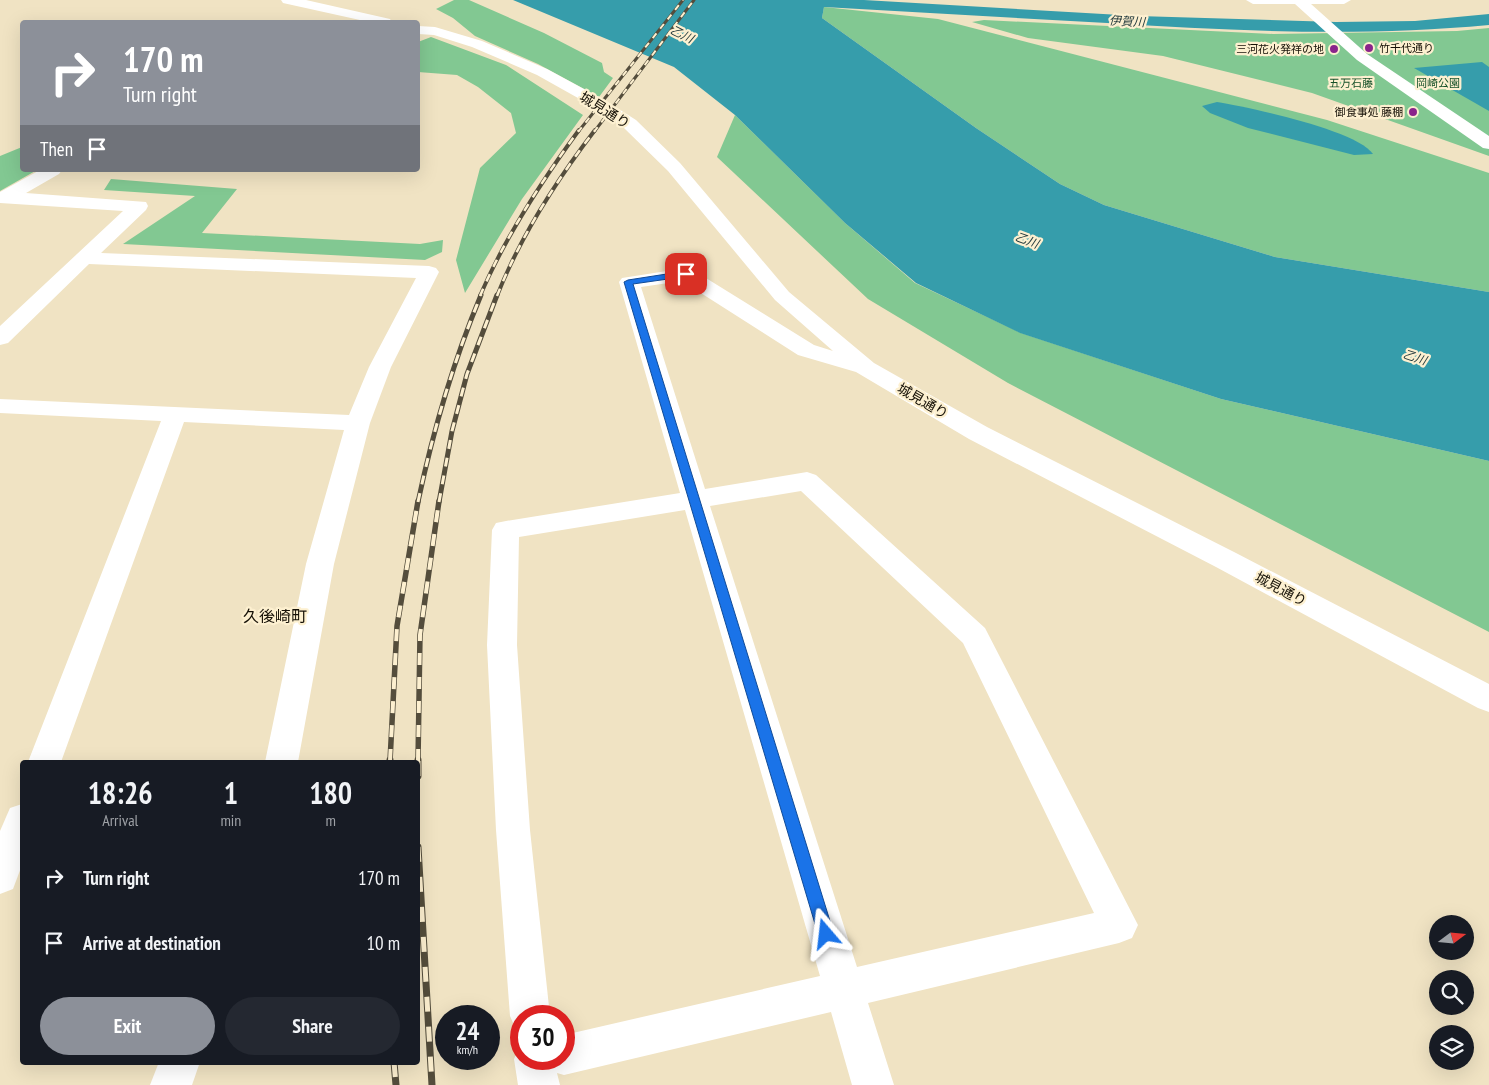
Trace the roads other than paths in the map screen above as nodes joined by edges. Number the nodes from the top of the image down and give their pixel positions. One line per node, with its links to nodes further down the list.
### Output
1 (288, 0): 5 (street)
2 (1253, 0): 4 (street)
3 (1344, 0): 4 (street)
4 (1299, 1): 7 (street)
5 (376, 20)
6 (420, 30): 12 (street, 城見通り)
7 (1489, 144)
8 (49, 172): 9 (street)
9 (2, 199): 10 (street)
10 (84, 258): 11 (street); 15 (street)
11 (0, 338)
12 (866, 368): 16 (street); 17 (street, 城見通り)
13 (0, 406): 14 (street)
14 (175, 416): 15 (street); 18 (street)
15 (358, 422): 19 (street)
16 (695, 499): 23 (street); 23 (street); 24 (street)
17 (1489, 700)
18 (45, 760)
19 (282, 760)
20 (20, 823): 22 (street)
21 (20, 875): 22 (street)
22 (0, 877)
23 (843, 990): 25 (street); 28 (street)
24 (529, 1005)
25 (575, 1056)
26 (179, 1065): 27 (street)
27 (171, 1085)
28 (873, 1085)

